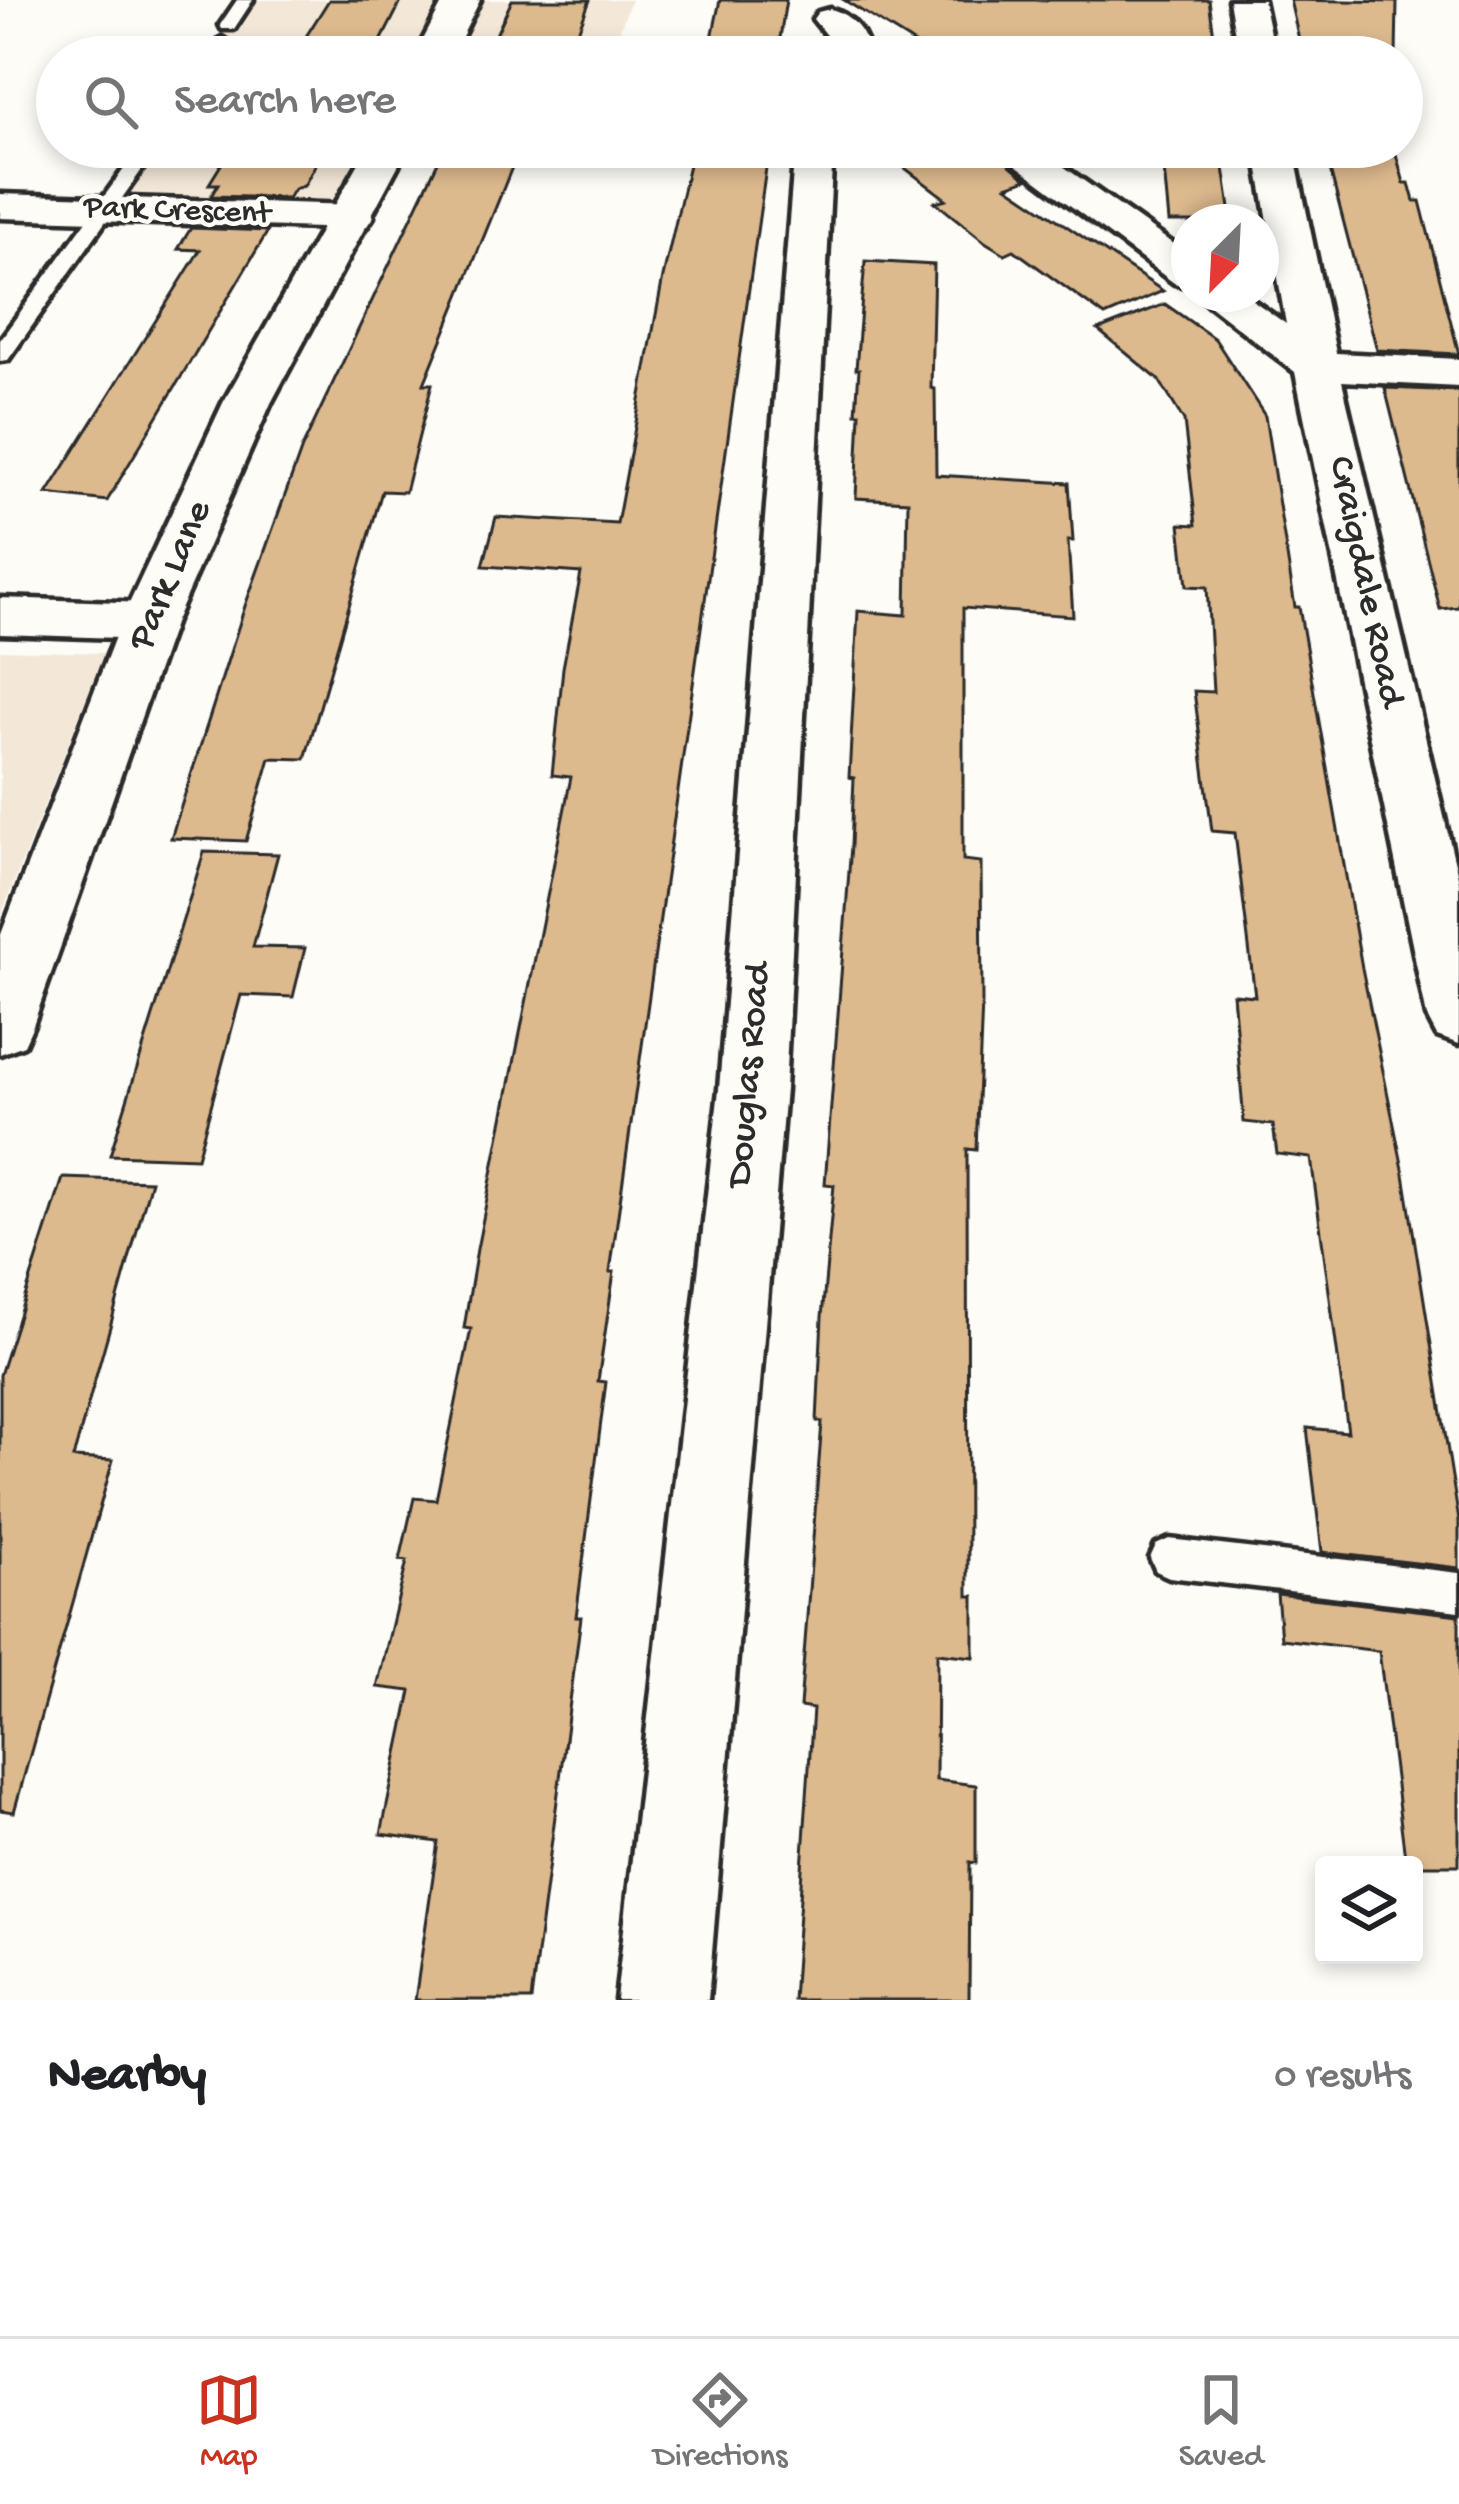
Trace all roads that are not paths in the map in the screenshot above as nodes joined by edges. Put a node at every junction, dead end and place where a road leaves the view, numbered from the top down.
1 (245, 0) edge
2 (462, 0) edge
3 (1246, 0) edge
4 (830, 19) dead end
5 (224, 36) edge
6 (444, 36) edge
7 (846, 36) edge
8 (1253, 36) edge
9 (134, 168) edge
10 (378, 168) edge
11 (812, 168) edge
12 (1040, 168) edge
13 (1278, 168) edge
14 (0, 206) edge
15 (104, 210) junction
16 (353, 217) junction
17 (1171, 261) edge
18 (1241, 312) edge
19 (0, 355) edge
20 (1316, 366) junction
21 (1459, 373) edge
22 (0, 616) edge
23 (148, 621) junction
24 (1459, 1016) edge
25 (2, 1017) edge
26 (1169, 1558) dead end
27 (1459, 1592) edge
28 (662, 2000) edge

1 - 5 lane
2 - 6 street
3 - 8 street
4 - 7 street
9 - 15 lane
10 - 16 street, Park Lane
11 - 28 street, Douglas Road
12 - 17 street
13 - 20 street, Craigdale Road
14 - 15 street, Park Crescent
15 - 16 street, Park Crescent
15 - 19 lane
16 - 23 street, Park Lane
18 - 20 street
20 - 21 street
20 - 24 street, Craigdale Road
22 - 23 street
23 - 25 street, Park Lane
26 - 27 lane

